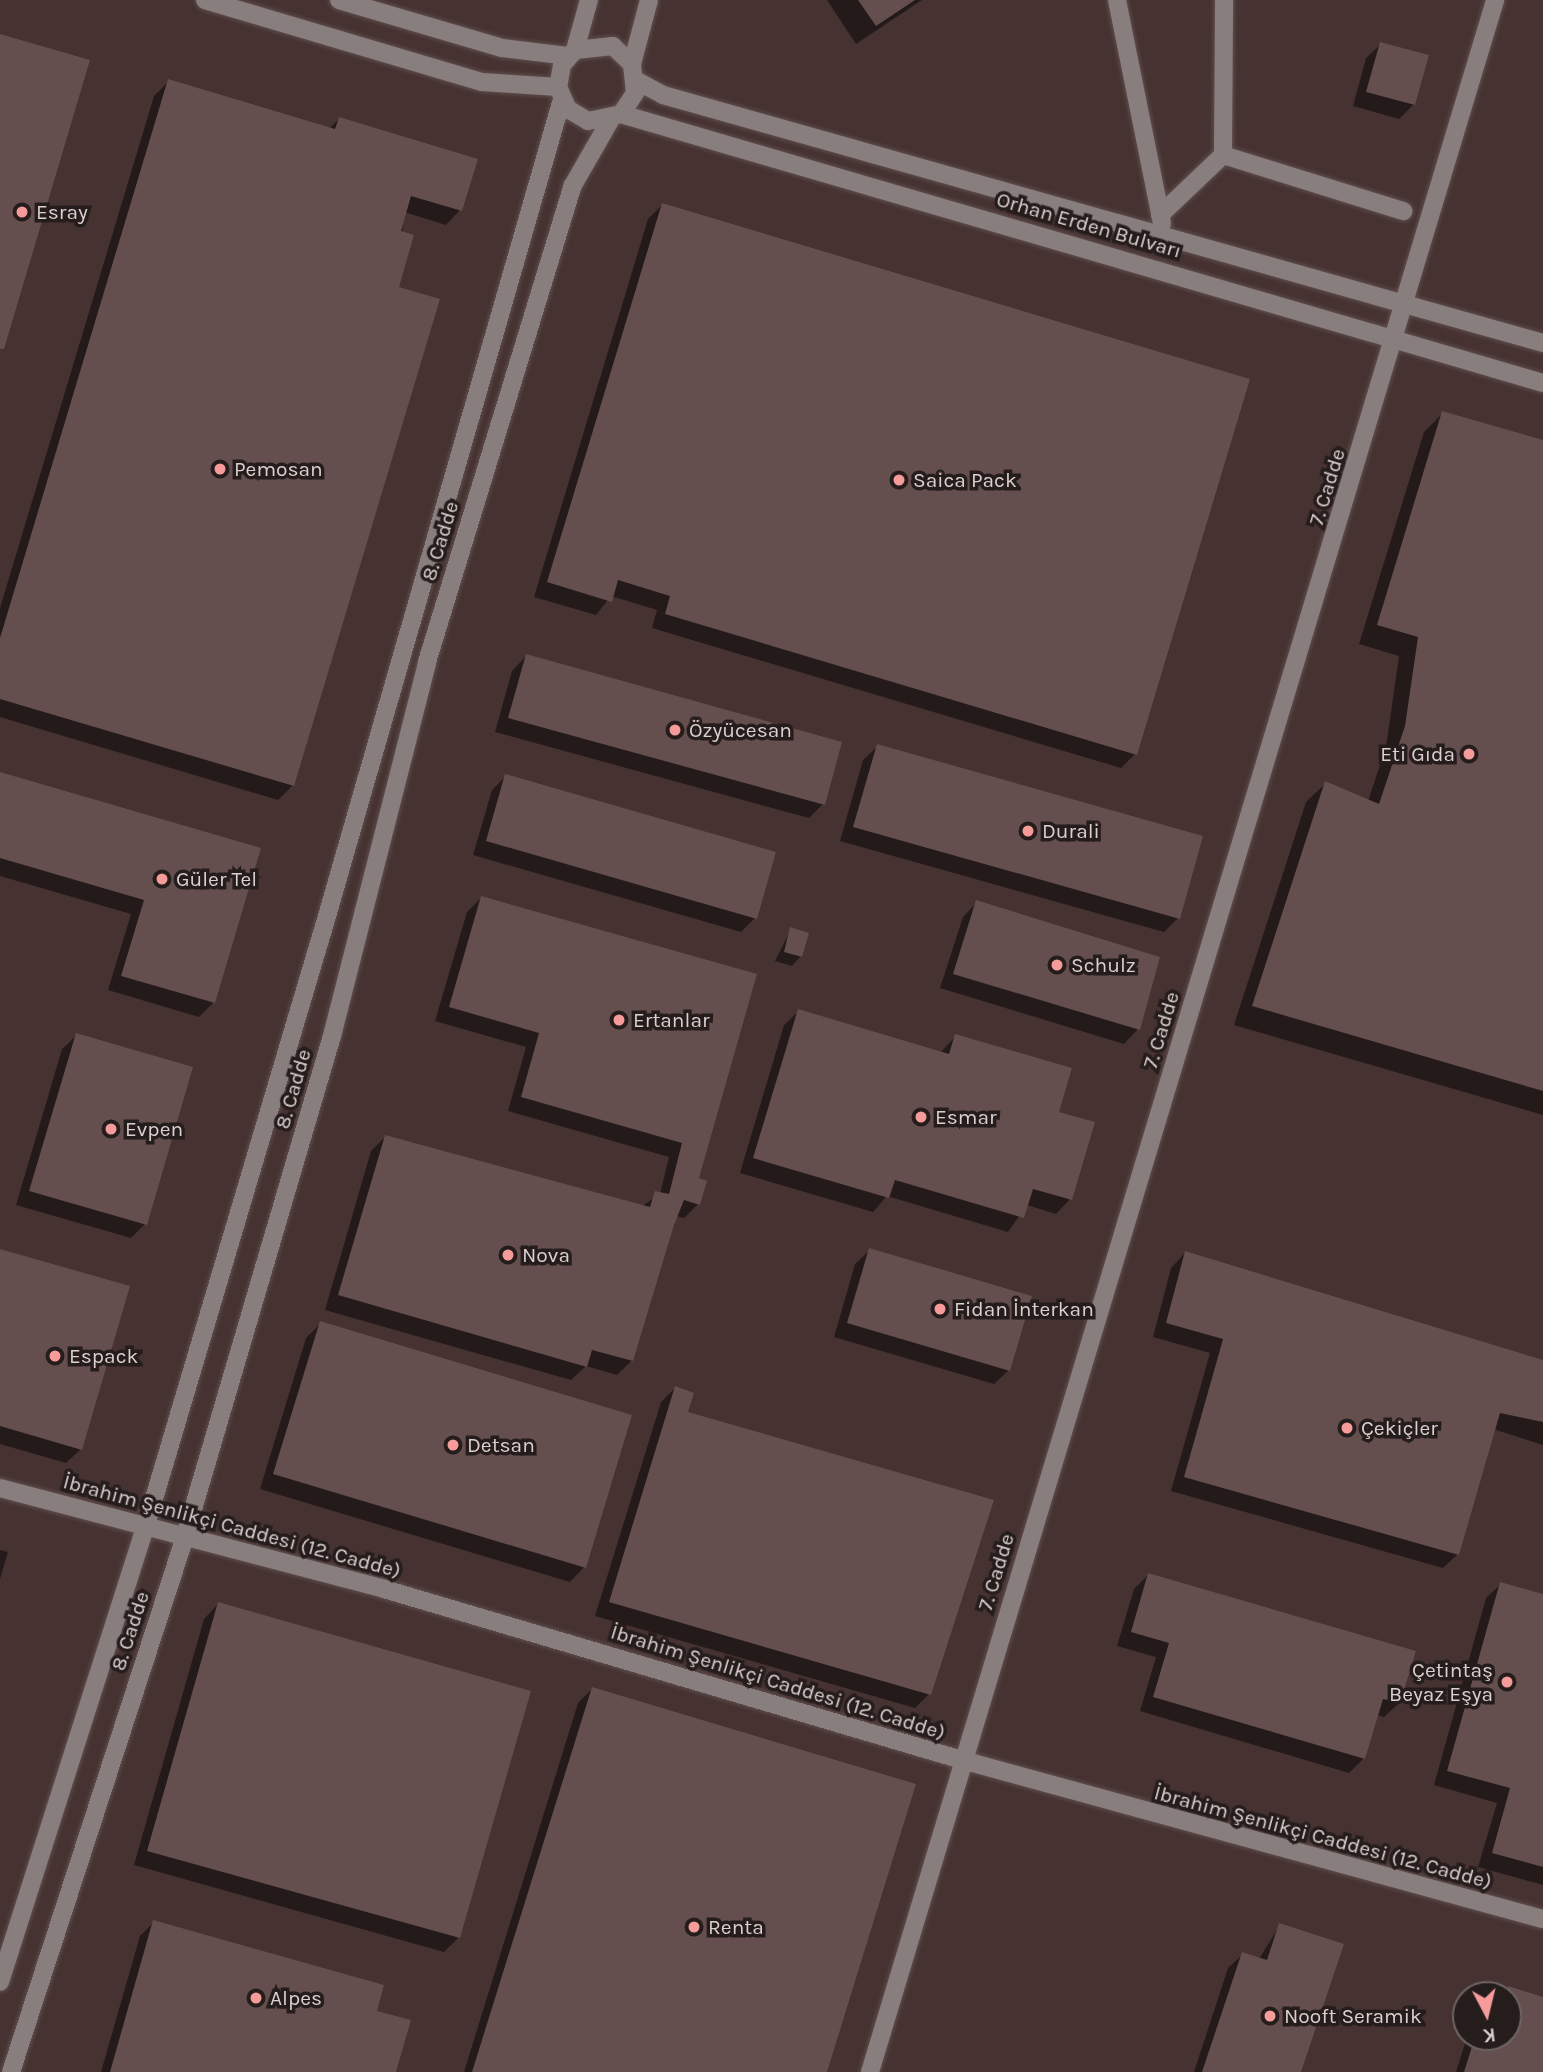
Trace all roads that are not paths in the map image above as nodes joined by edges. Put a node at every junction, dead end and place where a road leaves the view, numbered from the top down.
1 (205, 0) edge
2 (339, 0) edge
3 (589, 0) edge
4 (649, 0) edge
5 (1116, 0) edge
6 (1224, 0) edge
7 (1495, 0) edge
8 (572, 53) junction
9 (634, 72) junction
10 (560, 93) junction
11 (616, 116) junction
12 (1223, 155) junction
13 (1403, 211) dead end
14 (1160, 215) junction
15 (1164, 234) junction
16 (1406, 304) junction
17 (1396, 341) junction
18 (1543, 343) edge
19 (1543, 383) edge
20 (0, 1488) edge
21 (145, 1529) junction
22 (184, 1540) junction
23 (962, 1760) junction
24 (1543, 1919) edge
25 (0, 1982) edge
26 (11, 2072) edge
27 (870, 2072) edge

1 - 10 street
2 - 8 street, Orhan Erden Bulvarı
3 - 8 street
4 - 9 street
5 - 14 street
6 - 12 street
7 - 16 street, 7. Cadde
8 - 9 street, Orhan Erden Bulvarı
8 - 10 street
9 - 11 street
9 - 15 street, Orhan Erden Bulvarı
10 - 11 street, Orhan Erden Bulvarı
10 - 21 street, 8. Cadde
11 - 17 street, Orhan Erden Bulvarı
11 - 22 street, 8. Cadde
12 - 13 street
12 - 14 street
14 - 15 street
15 - 16 street, Orhan Erden Bulvarı
16 - 17 street, 7. Cadde
16 - 18 street, Orhan Erden Bulvarı
17 - 19 street, Orhan Erden Bulvarı
17 - 23 street, 7. Cadde
20 - 21 street, İbrahim Şenlikçi Caddesi (12. Cadde)
21 - 22 street, İbrahim Şenlikçi Caddesi (12. Cadde)
21 - 25 street, 8. Cadde
22 - 23 street, İbrahim Şenlikçi Caddesi (12. Cadde)
22 - 26 street, 8. Cadde
23 - 24 street, İbrahim Şenlikçi Caddesi (12. Cadde)
23 - 27 street, 7. Cadde

